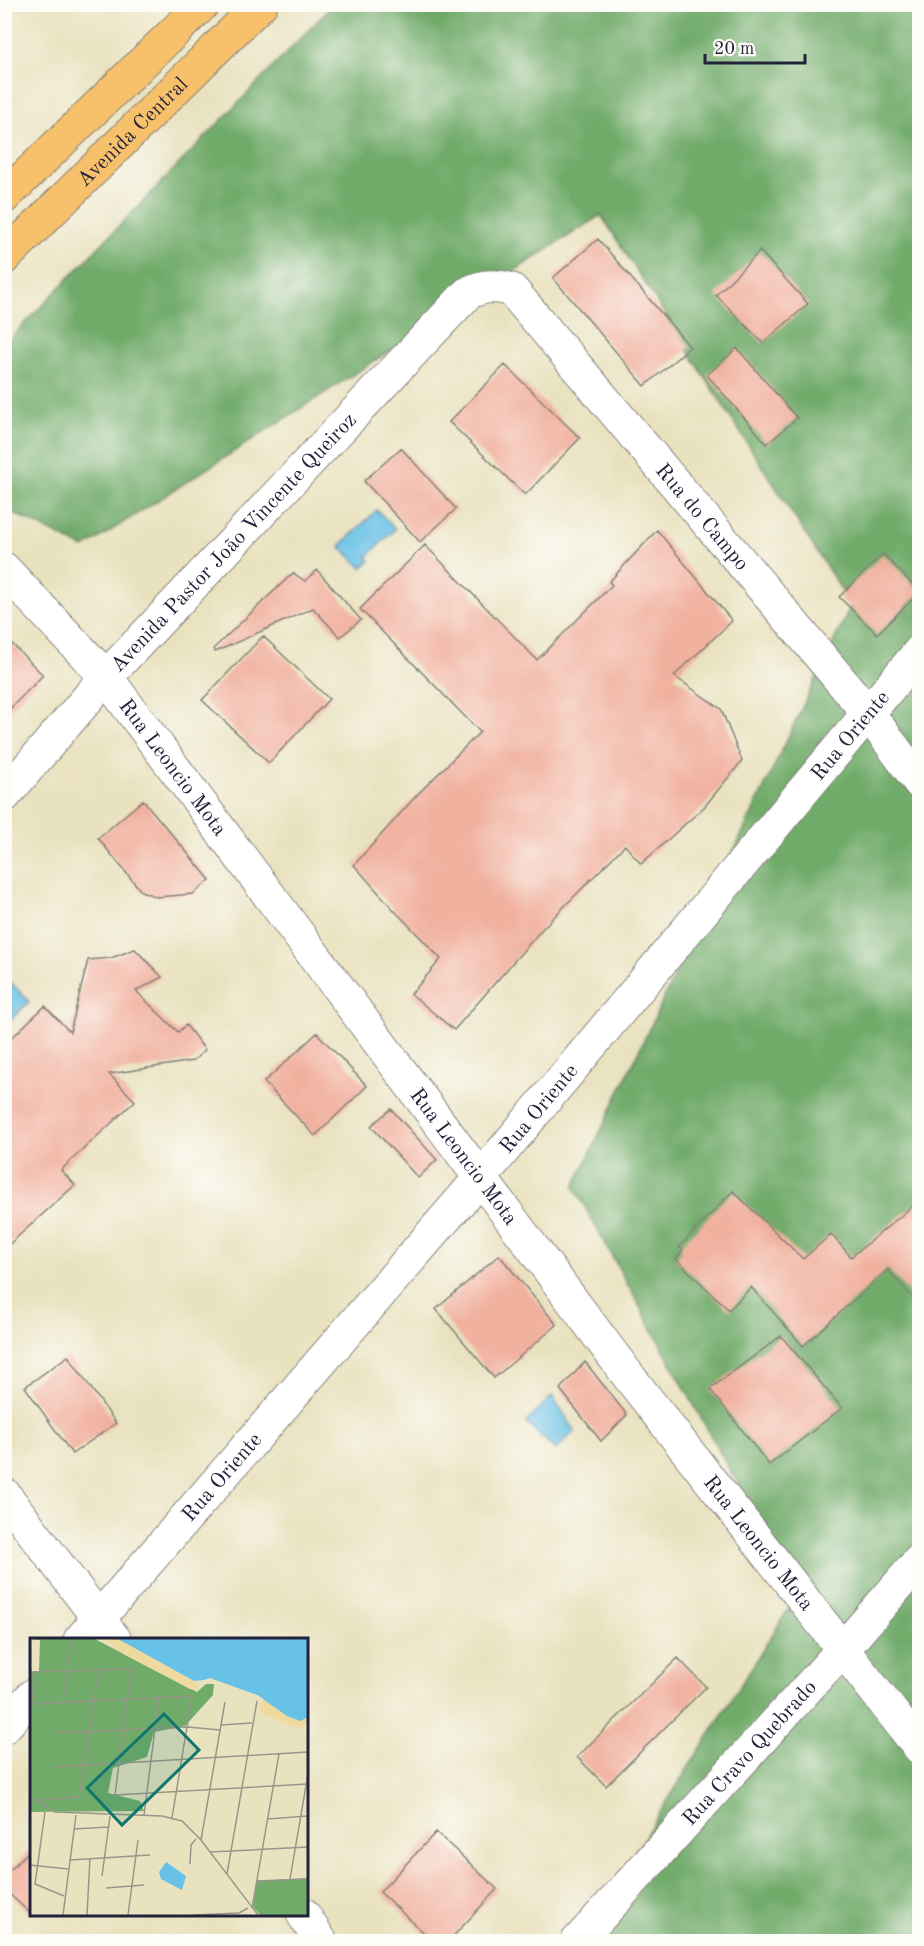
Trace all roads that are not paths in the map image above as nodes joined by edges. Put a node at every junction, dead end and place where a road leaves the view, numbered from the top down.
1 (203, 4) edge
2 (261, 4) edge
3 (4, 197) edge
4 (4, 258) edge
5 (467, 294) joint
6 (4, 569) edge
7 (920, 651) edge
8 (106, 676) junction
9 (868, 713) junction
10 (920, 783) edge
11 (4, 796) edge
12 (481, 1177) junction
13 (4, 1494) edge
14 (920, 1560) edge
15 (98, 1633) edge
16 (842, 1650) junction
17 (30, 1697) edge
18 (4, 1726) edge
19 (920, 1748) edge
20 (304, 1916) edge
21 (321, 1941) edge
22 (577, 1941) edge

1 - 3 main road, Avenida Central
2 - 4 main road, Avenida Central
5 - 8 street, Avenida Pastor João Vincente Queiroz
5 - 9 street, Rua do Campo
6 - 8 street, Rua Leoncio Mota
7 - 9 street, Rua Oriente
8 - 11 street, Avenida Pastor João Vincente Queiroz
8 - 12 street, Rua Leoncio Mota
9 - 10 street, Rua do Campo
9 - 12 street, Rua Oriente
12 - 15 street, Rua Oriente
12 - 16 street, Rua Leoncio Mota
13 - 15 street
14 - 16 street, Rua Cravo Quebrado
16 - 19 street, Rua Leoncio Mota
16 - 22 street, Rua Cravo Quebrado
17 - 18 street
20 - 21 street

